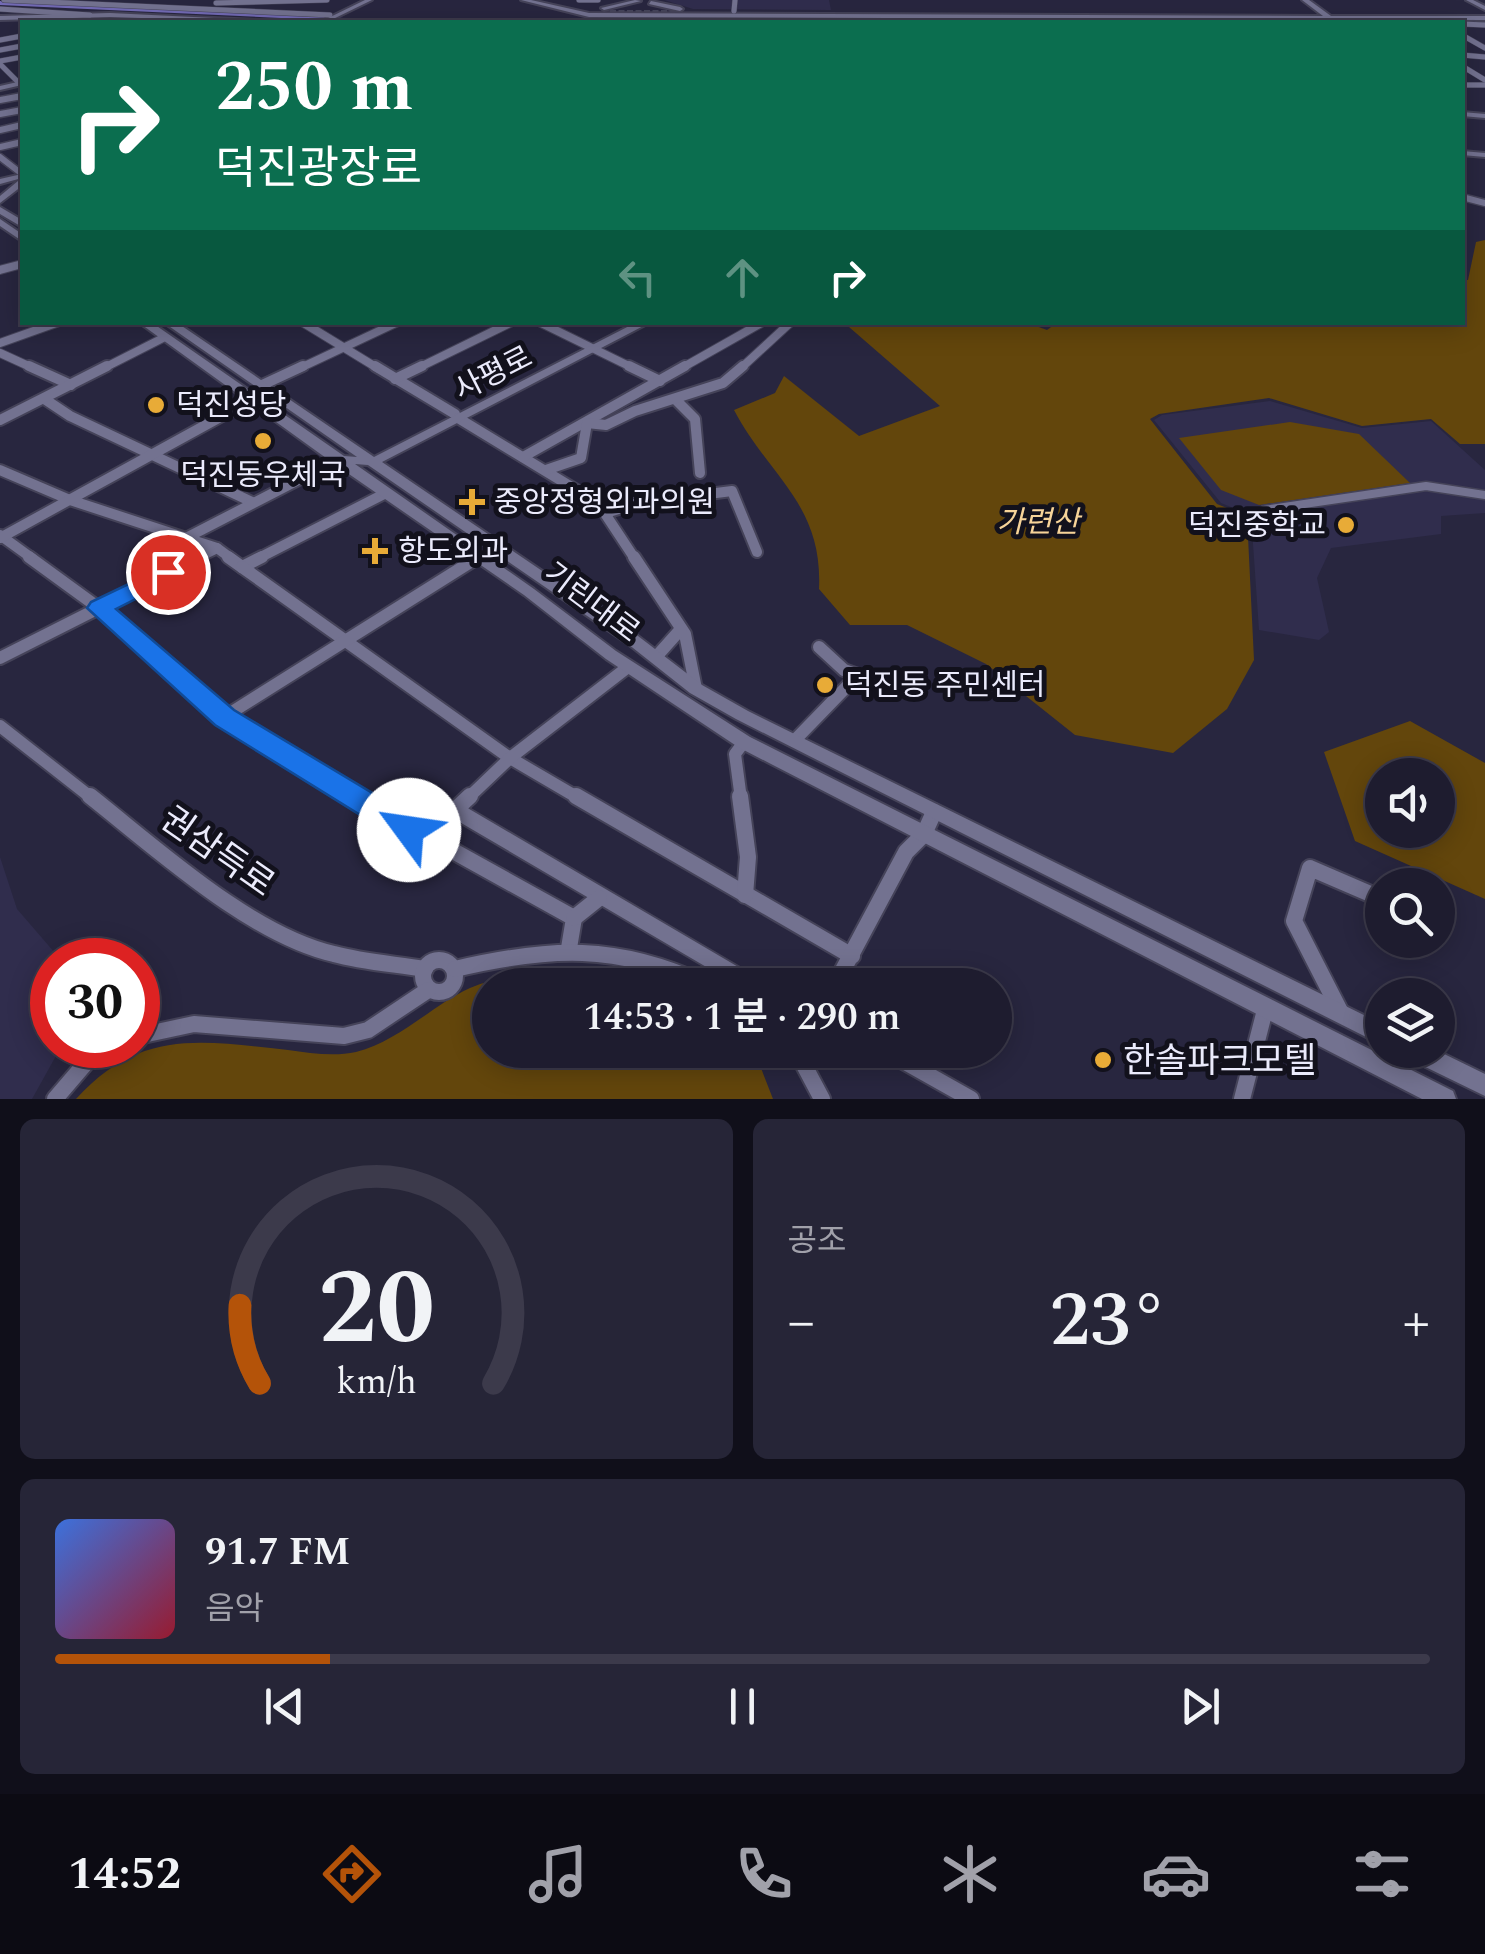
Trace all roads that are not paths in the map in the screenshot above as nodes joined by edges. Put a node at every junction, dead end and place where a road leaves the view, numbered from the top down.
1 (4, 0) edge
2 (120, 0) edge
3 (327, 0) edge
4 (362, 0) edge
5 (370, 0) edge
6 (524, 0) edge
7 (579, 0) edge
8 (735, 0) edge
9 (1306, 0) edge
10 (1469, 0) edge
11 (30, 1) edge
12 (258, 1) edge
13 (594, 1) edge
14 (644, 1) edge
15 (112, 5) junction
16 (183, 5) edge
17 (1080, 5) dead end
18 (0, 9) edge
19 (249, 11) junction
20 (690, 12) junction
21 (676, 13) dead end
22 (821, 13) junction
23 (850, 13) edge
24 (872, 14) junction
25 (1088, 14) junction
26 (1325, 14) junction
27 (90, 15) junction
28 (668, 15) junction
29 (717, 15) junction
30 (581, 16) edge
31 (657, 16) junction
32 (1485, 16) edge
33 (637, 17) edge
34 (733, 17) edge
35 (161, 18) junction
36 (327, 18) edge
37 (609, 18) edge
38 (0, 19) edge
39 (72, 19) edge
40 (172, 20) edge
41 (1093, 20) edge
42 (1335, 20) edge
43 (1466, 24) edge
44 (1485, 33) edge
45 (0, 63) edge
46 (1465, 63) edge
47 (4, 72) edge
48 (1471, 72) joint
49 (1485, 83) edge
50 (1467, 114) edge
51 (1485, 116) edge
52 (3, 159) edge
53 (20, 179) edge
54 (0, 183) edge
55 (0, 204) edge
56 (20, 222) edge
57 (51, 325) edge
58 (307, 325) edge
59 (391, 325) edge
60 (506, 325) edge
61 (545, 325) edge
62 (631, 325) edge
63 (640, 325) edge
64 (758, 325) edge
65 (783, 325) edge
66 (166, 330) edge
67 (0, 343) edge
68 (341, 346) junction
69 (593, 348) junction
70 (0, 352) edge
71 (395, 379) junction
72 (660, 381) junction
73 (71, 385) junction
74 (257, 392) junction
75 (675, 399) junction
76 (46, 400) junction
77 (456, 416) junction
78 (0, 420) edge
79 (588, 423) junction
80 (152, 454) junction
81 (523, 457) junction
82 (357, 461) junction
83 (0, 470) edge
84 (546, 470) junction
85 (700, 473) dead end
86 (384, 494) junction
87 (1485, 496) edge
88 (70, 500) junction
89 (252, 502) junction
90 (1264, 510) dead end
91 (606, 514) junction
92 (1, 536) edge
93 (186, 538) junction
94 (217, 548) junction
95 (757, 552) dead end
96 (477, 558) junction
97 (242, 567) junction
98 (99, 608) junction
99 (682, 629) junction
100 (343, 639) junction
101 (819, 647) dead end
102 (0, 658) edge
103 (656, 658) junction
104 (628, 667) junction
105 (696, 689) junction
106 (224, 718) junction
107 (0, 726) edge
108 (744, 742) junction
109 (794, 742) junction
110 (510, 758) junction
111 (934, 812) junction
112 (924, 834) junction
113 (1365, 892) edge
114 (744, 895) junction
115 (599, 898) junction
116 (574, 918) junction
117 (568, 948) junction
118 (852, 956) junction
119 (666, 968) edge
120 (723, 968) edge
121 (845, 968) edge
122 (426, 969) junction
123 (455, 969) junction
124 (428, 990) junction
125 (1265, 1010) junction
126 (1342, 1015) junction
127 (1365, 1026) edge
128 (160, 1031) edge
129 (81, 1068) edge
130 (806, 1068) edge
131 (916, 1068) edge
132 (1449, 1068) edge
133 (1485, 1086) edge
134 (54, 1099) edge
135 (822, 1099) edge
136 (971, 1099) edge
137 (1242, 1099) edge
138 (1445, 1099) edge

1 - 11 street
2 - 15 street
3 - 12 street
4 - 36 street
5 - 36 street
6 - 30 street
6 - 30 street
6 - 37 street
7 - 13 street
8 - 34 street
9 - 26 street
10 - 32 street
11 - 15 street
12 - 16 street
12 - 19 street
14 - 20 street
14 - 30 street
14 - 33 street
14 - 33 street
15 - 16 street
16 - 19 street
16 - 35 street
17 - 25 street
18 - 27 street
19 - 36 street
20 - 33 street
20 - 34 street
21 - 22 street
22 - 23 street
22 - 24 street
23 - 24 street
23 - 25 street
23 - 29 street
23 - 34 street
24 - 25 street
25 - 26 street
25 - 41 street
26 - 32 street
26 - 42 street
27 - 35 street
27 - 39 street
28 - 29 street
28 - 31 street
28 - 33 street
29 - 34 street
30 - 37 street
31 - 33 street
31 - 33 street
32 - 43 street
33 - 37 street
35 - 39 street
35 - 40 street
38 - 39 street
43 - 44 street
45 - 47 street
46 - 48 street
48 - 49 street
50 - 51 street
52 - 53 street
53 - 54 street
53 - 55 street
55 - 56 street
57 - 67 street
58 - 68 street
59 - 68 street
60 - 71 street
61 - 69 street
62 - 69 street, 사평로
63 - 69 street, 사평로
64 - 72 street
65 - 75 street
66 - 73 street
66 - 74 street, 기린대로
68 - 71 street
68 - 74 street
69 - 72 street
69 - 77 street, 사평로
70 - 73 street
71 - 77 street
72 - 79 street
73 - 76 street
74 - 80 street
74 - 82 street, 기린대로
74 - 82 street, 기린대로
75 - 79 street
75 - 85 street
76 - 78 street
76 - 80 street
77 - 81 street
77 - 82 street, 사평로
79 - 81 street
79 - 84 street
80 - 88 street
80 - 89 street
81 - 84 street
82 - 86 street, 기린대로
82 - 89 street
82 - 103 street, 기린대로
83 - 88 street
84 - 91 street
86 - 96 street, 기린대로
86 - 97 street
87 - 90 street
88 - 92 street
88 - 93 street
89 - 93 street
91 - 95 street
91 - 99 street
92 - 98 street
93 - 94 street
94 - 97 street
94 - 98 street
96 - 100 street
96 - 104 street, 기린대로
97 - 100 street
98 - 102 street
98 - 106 street
99 - 103 street
99 - 105 street
100 - 106 street
100 - 110 street
101 - 109 street
103 - 105 street, 기린대로
104 - 108 street, 기린대로
104 - 110 street
105 - 109 street, 기린대로
106 - 116 street
107 - 122 street, 권삼득로
108 - 112 street, 기린대로
108 - 114 street
109 - 111 street, 기린대로
110 - 114 street
110 - 115 street
111 - 112 street
111 - 126 street, 기린대로
112 - 118 street
112 - 125 street, 기린대로
113 - 126 street
114 - 118 street
115 - 116 street
115 - 120 street
116 - 117 street
117 - 119 street, 권삼득로
117 - 123 street, 권삼득로
118 - 121 street
122 - 123 street, 권삼득로
122 - 124 street
123 - 124 street, 권삼득로
124 - 128 street
125 - 137 street
125 - 138 street, 기린대로
126 - 127 street, 기린대로
129 - 134 street
130 - 135 street
131 - 136 street
132 - 133 street

